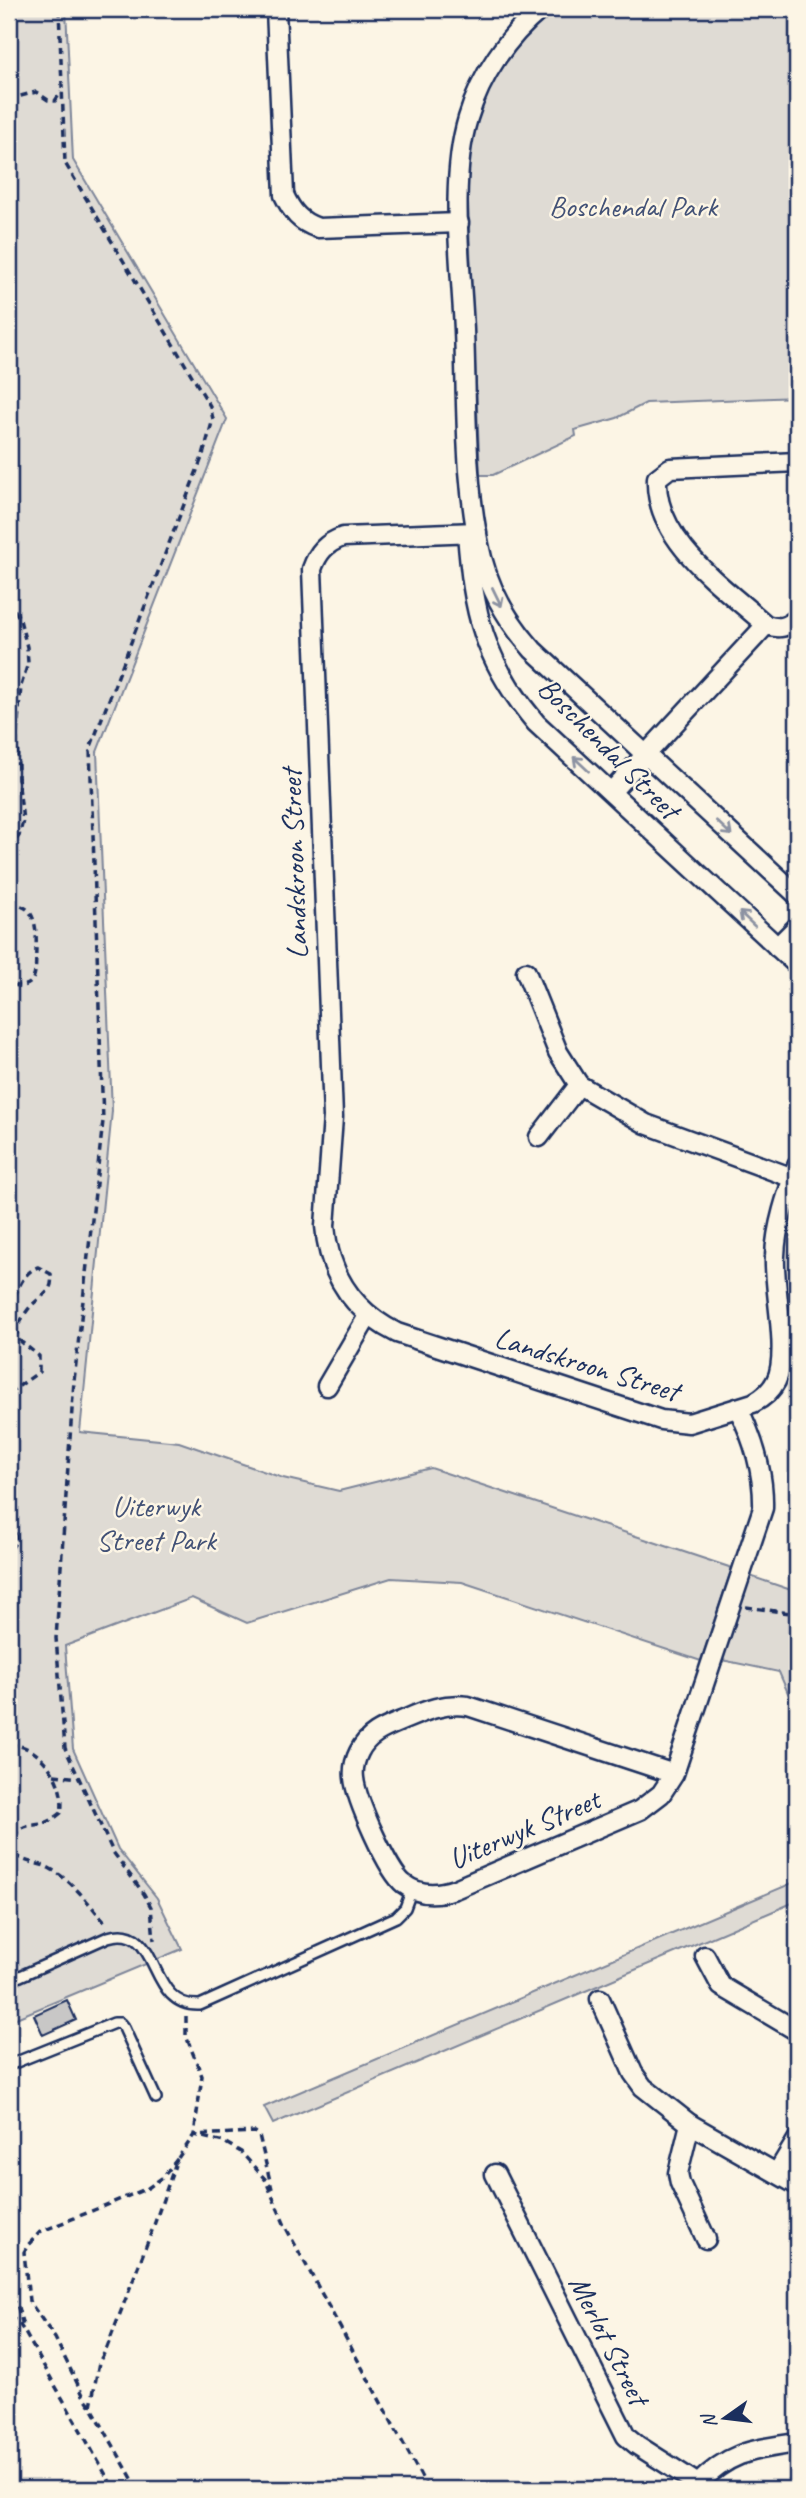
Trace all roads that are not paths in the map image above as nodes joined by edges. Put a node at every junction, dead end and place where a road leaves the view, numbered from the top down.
1 (276, 9) edge
2 (541, 9) edge
3 (460, 223) junction
4 (797, 462) edge
5 (472, 532) junction
6 (797, 618) edge
7 (766, 625) junction
8 (645, 754) junction
9 (611, 792) junction
10 (797, 895) edge
11 (797, 927) edge
12 (777, 947) junction
13 (797, 965) edge
14 (526, 972) dead end
15 (579, 1086) junction
16 (539, 1137) dead end
17 (795, 1172) edge
18 (368, 1316) junction
19 (327, 1386) dead end
20 (738, 1408) junction
21 (674, 1774) junction
22 (412, 1889) junction
23 (705, 1956) dead end
24 (12, 1977) edge
25 (600, 1999) dead end
26 (797, 2031) edge
27 (9, 2064) edge
28 (156, 2098) dead end
29 (690, 2124) junction
30 (797, 2140) edge
31 (776, 2173) junction
32 (495, 2175) dead end
33 (797, 2185) edge
34 (706, 2239) dead end
35 (797, 2443) edge
36 (697, 2487) edge

1 - 3 street
2 - 3 street, Boschendal Street
3 - 5 street, Boschendal Street
4 - 7 street
5 -> 8 street, Boschendal Street
9 -> 5 street, Boschendal Street
5 - 18 street, Landskroon Street
6 - 7 street
7 - 8 street
8 - 9 street
8 -> 10 street, Boschendal Street
12 -> 9 street, Boschendal Street
11 - 12 street
12 - 13 street, Boschendal Street
14 - 15 street
15 - 16 street
15 - 17 street
17 - 20 street, Landskroon Street
18 - 19 street
18 - 20 street, Landskroon Street
20 - 21 street, Uiterwyk Street
21 - 22 street, Uiterwyk Street
21 - 22 street, Uiterwyk Street
22 - 24 lane
23 - 26 street
25 - 29 street
27 - 28 lane
29 - 31 street
29 - 34 street
30 - 31 street
31 - 33 street
32 - 36 street, Merlot Street
35 - 36 street, Merlot Street

